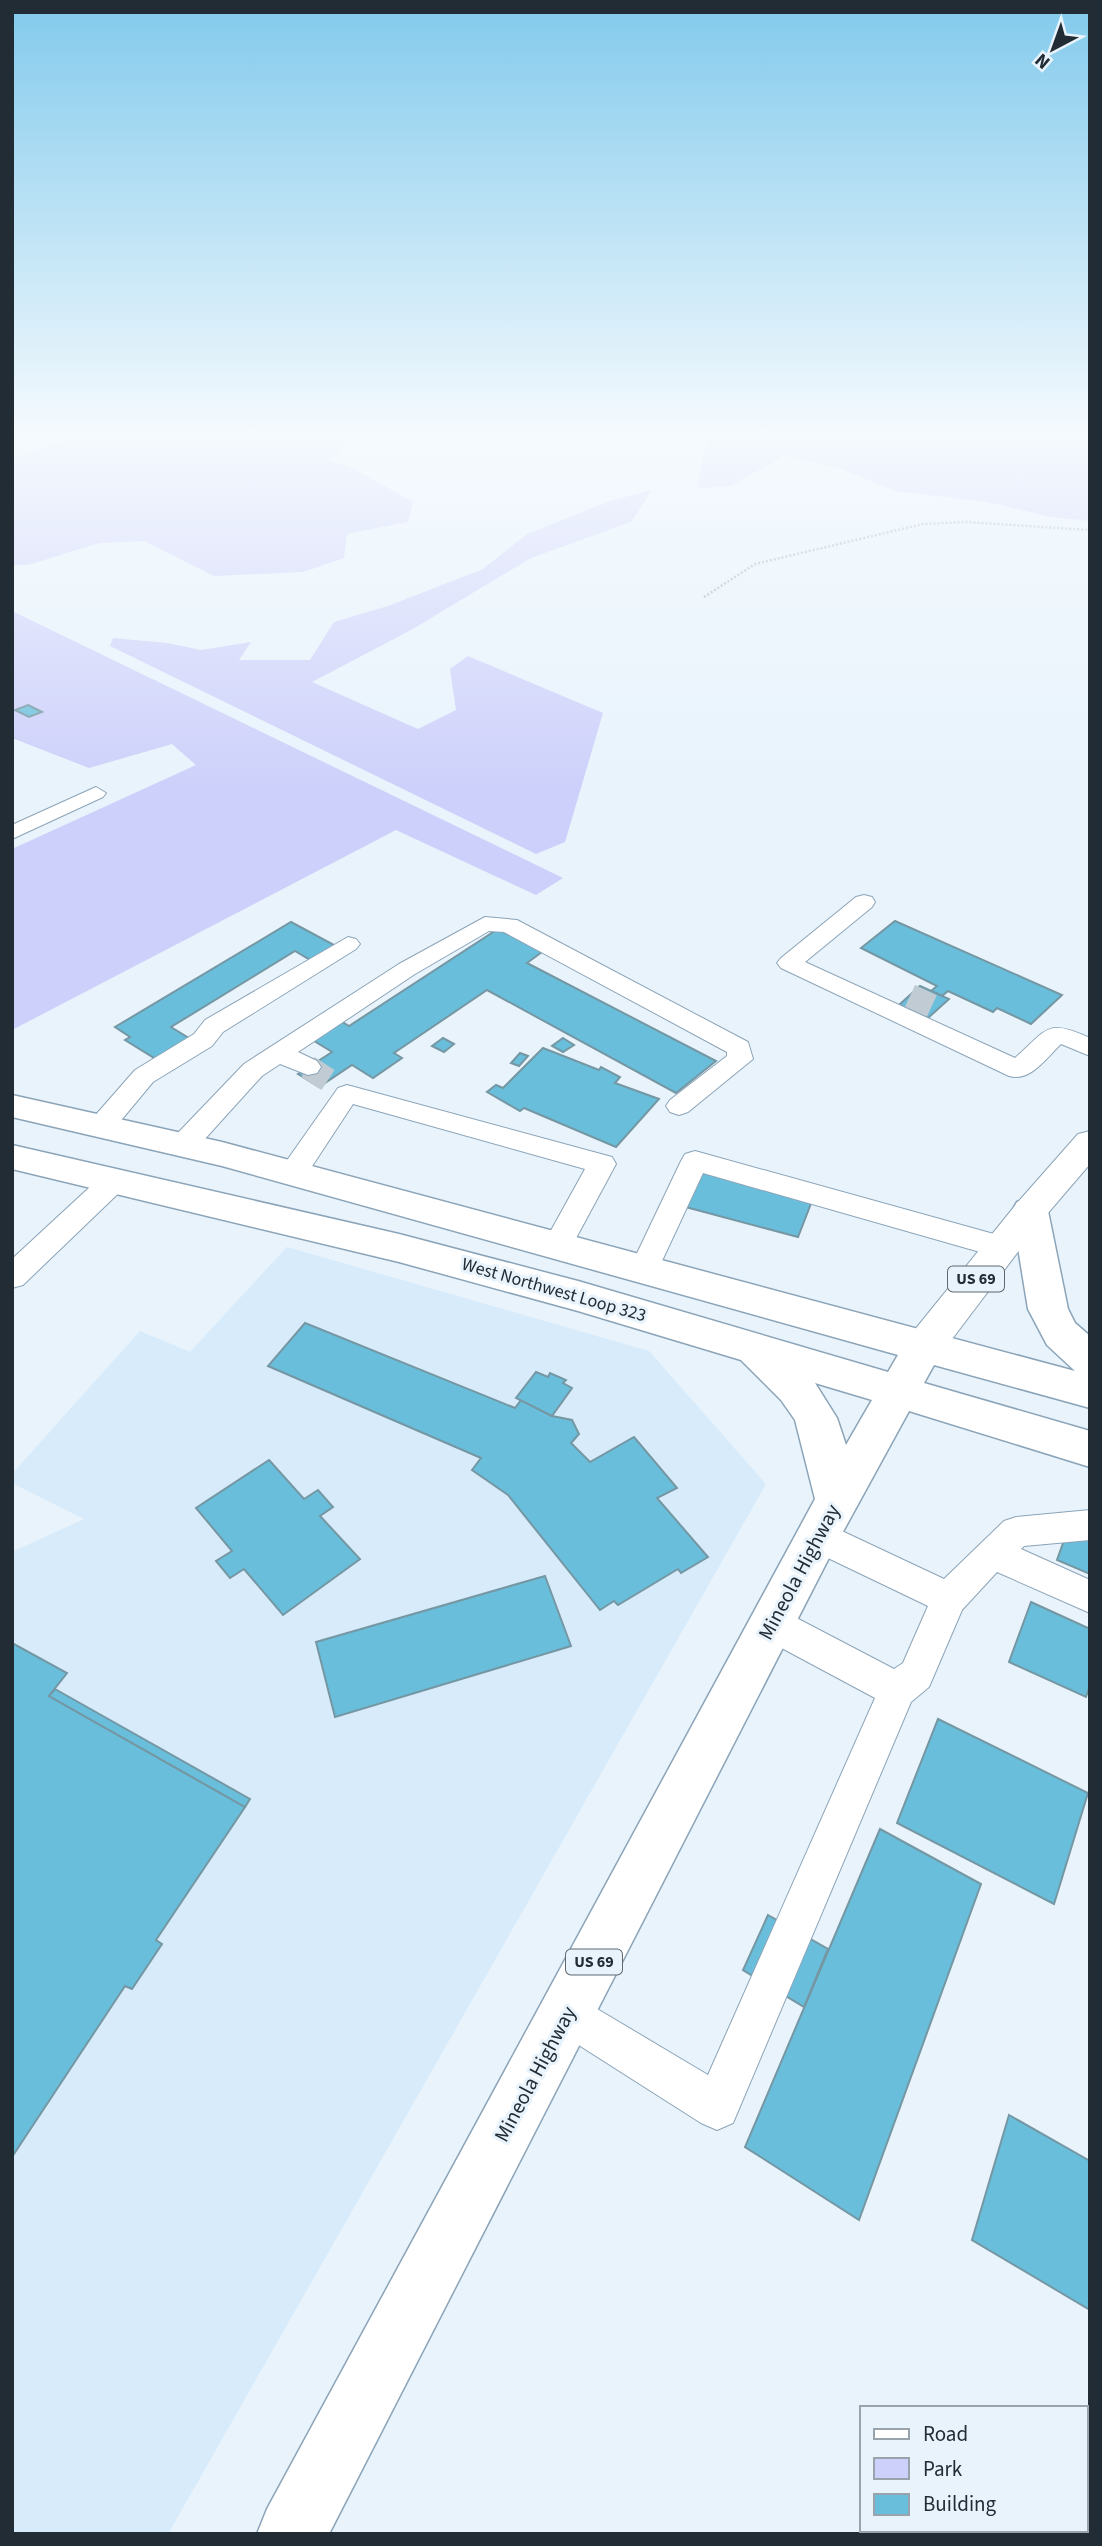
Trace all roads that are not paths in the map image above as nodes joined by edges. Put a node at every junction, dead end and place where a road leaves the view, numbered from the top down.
1 (96, 793) dead end
2 (12, 833) edge
3 (864, 902) dead end
4 (348, 944) dead end
5 (854, 994) junction
6 (910, 996) tunnel mouth
7 (938, 1009) tunnel mouth
8 (955, 1041) junction
9 (1090, 1048) edge
10 (278, 1053) junction
11 (328, 1081) junction
12 (12, 1105) edge
13 (679, 1106) dead end
14 (103, 1124) junction
15 (1090, 1142) edge
16 (184, 1144) junction
17 (12, 1157) edge
18 (293, 1173) junction
19 (115, 1180) junction
20 (1030, 1211) junction
21 (558, 1245) junction
22 (1001, 1247) junction
23 (645, 1268) junction
24 (12, 1277) edge
25 (745, 1345) junction
26 (1090, 1361) edge
27 (910, 1370) junction
28 (1090, 1392) edge
29 (1090, 1450) edge
30 (827, 1519) junction
31 (1090, 1525) edge
32 (992, 1553) junction
33 (1090, 1597) edge
34 (949, 1600) junction
35 (772, 1624) junction
36 (897, 1690) junction
37 (567, 2013) junction
38 (292, 2534) edge

1 - 2 street
3 - 5 street
4 - 14 street
5 - 6 street
5 - 8 street
7 - 8 street
8 - 9 street
10 - 11 street
10 - 13 street
10 - 16 street
11 - 18 street
11 - 21 street
12 - 14 highway, West Northwest Loop 323
14 - 16 highway, West Northwest Loop 323
15 - 20 main road, US 69
16 - 18 highway, West Northwest Loop 323
17 - 19 highway, West Northwest Loop 323
18 - 21 highway, West Northwest Loop 323
19 - 24 street
19 - 25 highway, West Northwest Loop 323
20 - 22 main road, US 69
20 - 26 highway
21 - 23 highway, West Northwest Loop 323
22 - 23 street
22 - 27 main road, US 69
23 - 27 highway, West Northwest Loop 323
25 - 27 highway, West Northwest Loop 323
25 - 30 highway
27 - 28 highway, West Northwest Loop 323
27 - 29 highway, West Northwest Loop 323
27 - 30 highway, Mineola Highway / US 69
30 - 34 street
30 - 35 highway, Mineola Highway / US 69
31 - 32 street
32 - 33 street
32 - 34 street
34 - 36 street
35 - 36 street
35 - 37 highway, Mineola Highway / US 69
36 - 37 street
37 - 38 highway, Mineola Highway / US 69

